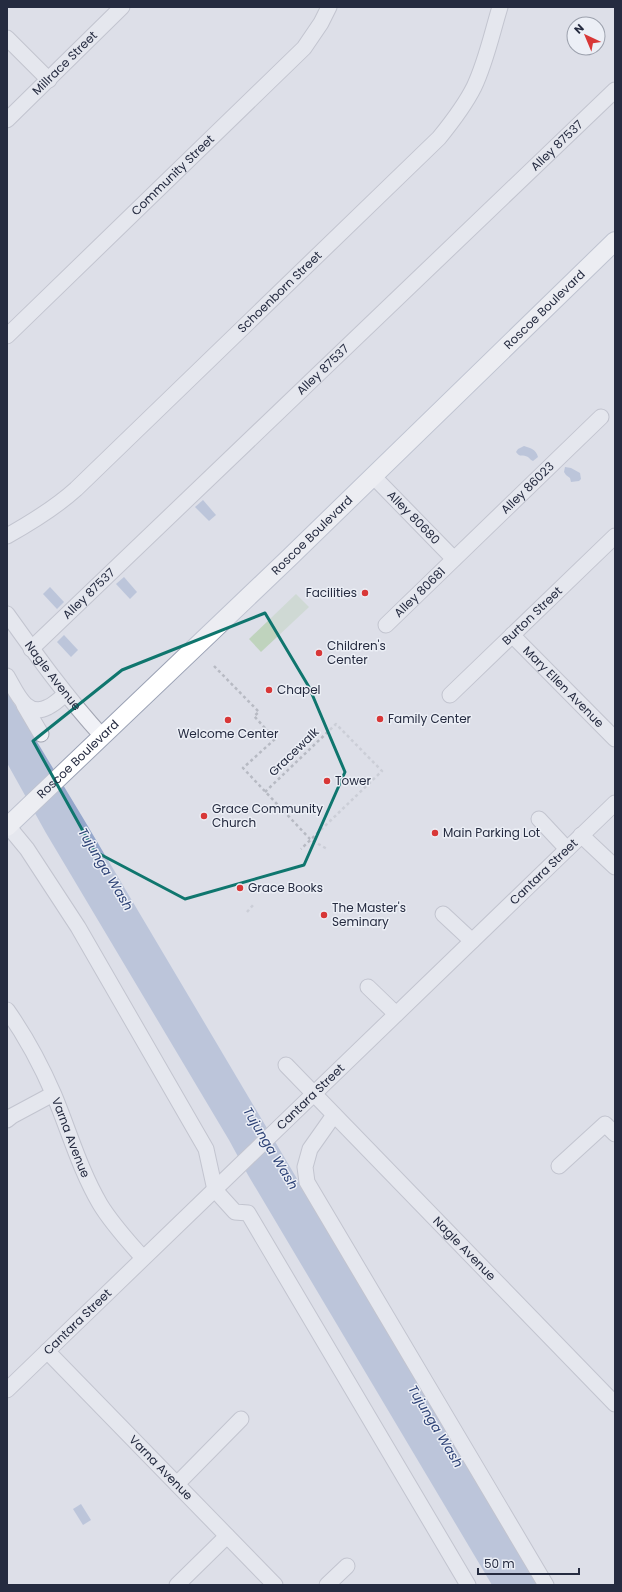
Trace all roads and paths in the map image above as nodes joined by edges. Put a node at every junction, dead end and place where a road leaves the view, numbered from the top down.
1 (122, 7) edge
2 (329, 7) edge
3 (500, 7) edge
4 (7, 38) edge
5 (49, 80) junction
6 (615, 90) edge
7 (7, 120) edge
8 (615, 241) edge
9 (7, 336) edge
10 (601, 418) dead end
11 (373, 476) junction
12 (7, 536) edge
13 (615, 536) edge
14 (454, 559) junction
15 (7, 614) edge
16 (386, 625) dead end
17 (512, 635) junction
18 (31, 649) junction
19 (214, 666) dead end
20 (7, 676) edge
21 (66, 694) junction
22 (450, 695) dead end
23 (24, 705) junction
24 (41, 734) dead end
25 (102, 736) junction
26 (615, 739) edge
27 (265, 792) junction
28 (615, 803) edge
29 (539, 819) dead end
30 (10, 824) edge
31 (581, 835) junction
32 (310, 839) junction
33 (301, 848) dead end
34 (327, 849) dead end
35 (567, 849) junction
36 (615, 867) edge
37 (254, 904) dead end
38 (247, 912) dead end
39 (443, 914) dead end
40 (472, 941) junction
41 (368, 987) dead end
42 (7, 1010) edge
43 (396, 1014) junction
44 (286, 1065) dead end
45 (53, 1094) junction
46 (314, 1094) junction
47 (334, 1115) junction
48 (7, 1120) edge
49 (615, 1134) edge
50 (559, 1166) dead end
51 (215, 1190) junction
52 (143, 1258) junction
53 (47, 1351) junction
54 (7, 1390) edge
55 (614, 1402) edge
56 (241, 1419) dead end
57 (177, 1484) junction
58 (227, 1536) junction
59 (347, 1566) dead end
60 (178, 1585) edge
61 (275, 1585) edge
62 (327, 1585) edge
63 (468, 1585) edge
64 (546, 1585) edge

1 - 5 street, Millrace Street
2 - 9 street, Community Street
3 - 12 street, Schoenborn Street
4 - 5 street
5 - 7 street, Millrace Street
6 - 18 street, Alley 87537
8 - 11 main road, Roscoe Boulevard
10 - 14 street, Alley 86023
11 - 14 street, Alley 80680
11 - 25 main road, Roscoe Boulevard
13 - 17 street, Burton Street
14 - 16 street, Alley 80681
15 - 18 street, Nagle Avenue
17 - 22 street, Burton Street
17 - 26 street, Mary Ellen Avenue
18 - 21 street, Nagle Avenue
19 - 27 path
20 - 23 street
21 - 23 street
21 - 25 street, Nagle Avenue
23 - 24 street
25 - 30 main road, Roscoe Boulevard
27 - 32 path
27 - 32 path, Gracewalk
28 - 31 street, Cantara Street
29 - 35 street
30 - 51 street
31 - 35 street, Cantara Street
31 - 36 street
32 - 33 path
32 - 34 path
35 - 40 street, Cantara Street
37 - 38 path
39 - 40 street
40 - 43 street, Cantara Street
41 - 43 street
42 - 45 street, Varna Avenue
43 - 46 street, Cantara Street
44 - 46 street, Nagle Avenue
45 - 48 street
45 - 52 street, Varna Avenue
46 - 47 street, Nagle Avenue
46 - 51 street, Cantara Street
47 - 55 street, Nagle Avenue
47 - 64 street
49 - 50 street
51 - 52 street, Cantara Street
51 - 63 street
52 - 53 street, Cantara Street
53 - 54 street, Cantara Street
53 - 57 street, Varna Avenue
56 - 57 street
57 - 58 street, Varna Avenue
58 - 60 street
58 - 61 street, Varna Avenue
59 - 62 street

